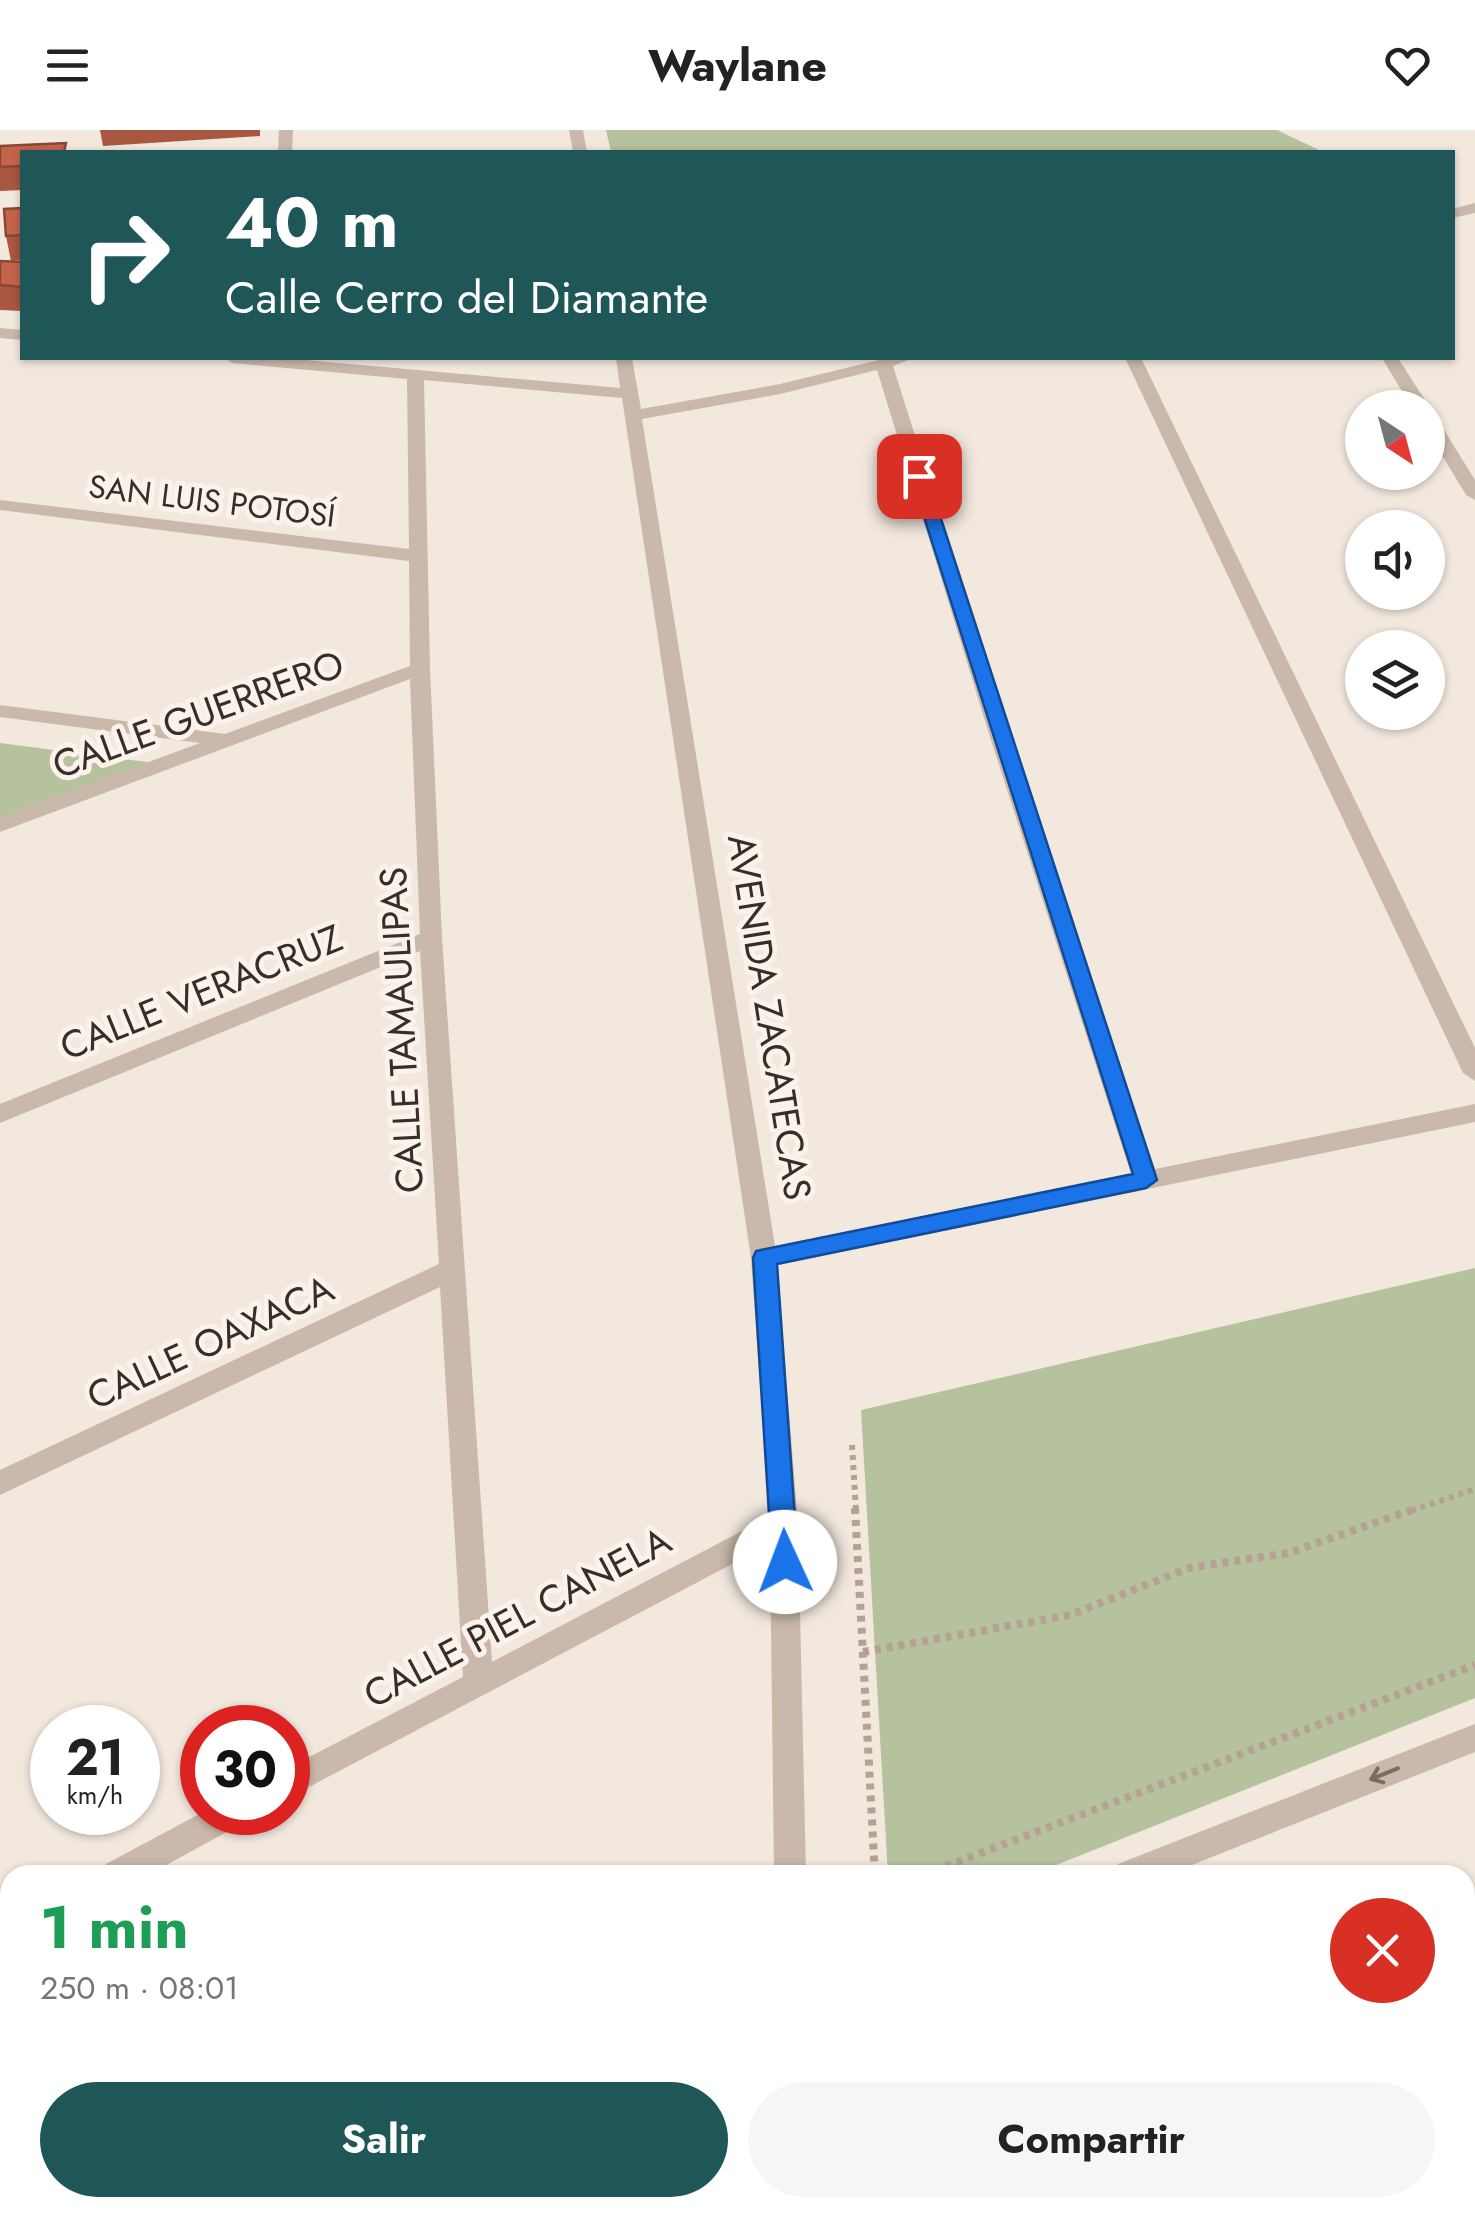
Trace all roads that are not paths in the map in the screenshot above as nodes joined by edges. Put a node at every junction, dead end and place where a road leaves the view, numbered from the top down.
1 (280, 360) edge
2 (624, 360) edge
3 (894, 360) edge
4 (1135, 360) edge
5 (1391, 360) edge
6 (415, 373) junction
7 (1410, 390) edge
8 (633, 404) junction
9 (1445, 446) edge
10 (1475, 495) edge
11 (0, 506) edge
12 (417, 556) junction
13 (420, 669) junction
14 (0, 711) edge
15 (228, 740) junction
16 (0, 825) edge
17 (430, 938) junction
18 (1475, 1072) edge
19 (1475, 1113) edge
20 (0, 1114) edge
21 (1146, 1180) junction
22 (764, 1258) junction
23 (452, 1269) junction
24 (0, 1483) edge
25 (784, 1523) junction
26 (478, 1681) junction
27 (1475, 1738) edge
28 (310, 1772) edge
29 (191, 1835) edge
30 (136, 1865) edge
31 (790, 1865) edge
32 (1154, 1865) edge

1 - 6 street
2 - 8 street, AVENIDA ZACATECAS
3 - 8 street
3 - 21 street
4 - 18 street
5 - 7 street
6 - 8 street
6 - 12 street, CALLE TAMAULIPAS
8 - 22 street, AVENIDA ZACATECAS
9 - 10 street
11 - 12 street, SAN LUIS POTOSÍ
12 - 13 street, CALLE TAMAULIPAS
13 - 15 street, CALLE GUERRERO
13 - 17 street, CALLE TAMAULIPAS
14 - 15 street
15 - 16 street, CALLE GUERRERO
17 - 20 street, CALLE VERACRUZ
17 - 23 street, CALLE TAMAULIPAS
19 - 21 street
21 - 22 street
22 - 25 street, AVENIDA ZACATECAS
23 - 24 street, CALLE OAXACA
23 - 26 street, CALLE TAMAULIPAS
25 - 26 street, CALLE PIEL CANELA
25 - 31 street, AVENIDA ZACATECAS
26 - 28 street, CALLE PIEL CANELA
27 -> 32 street
29 - 30 street

